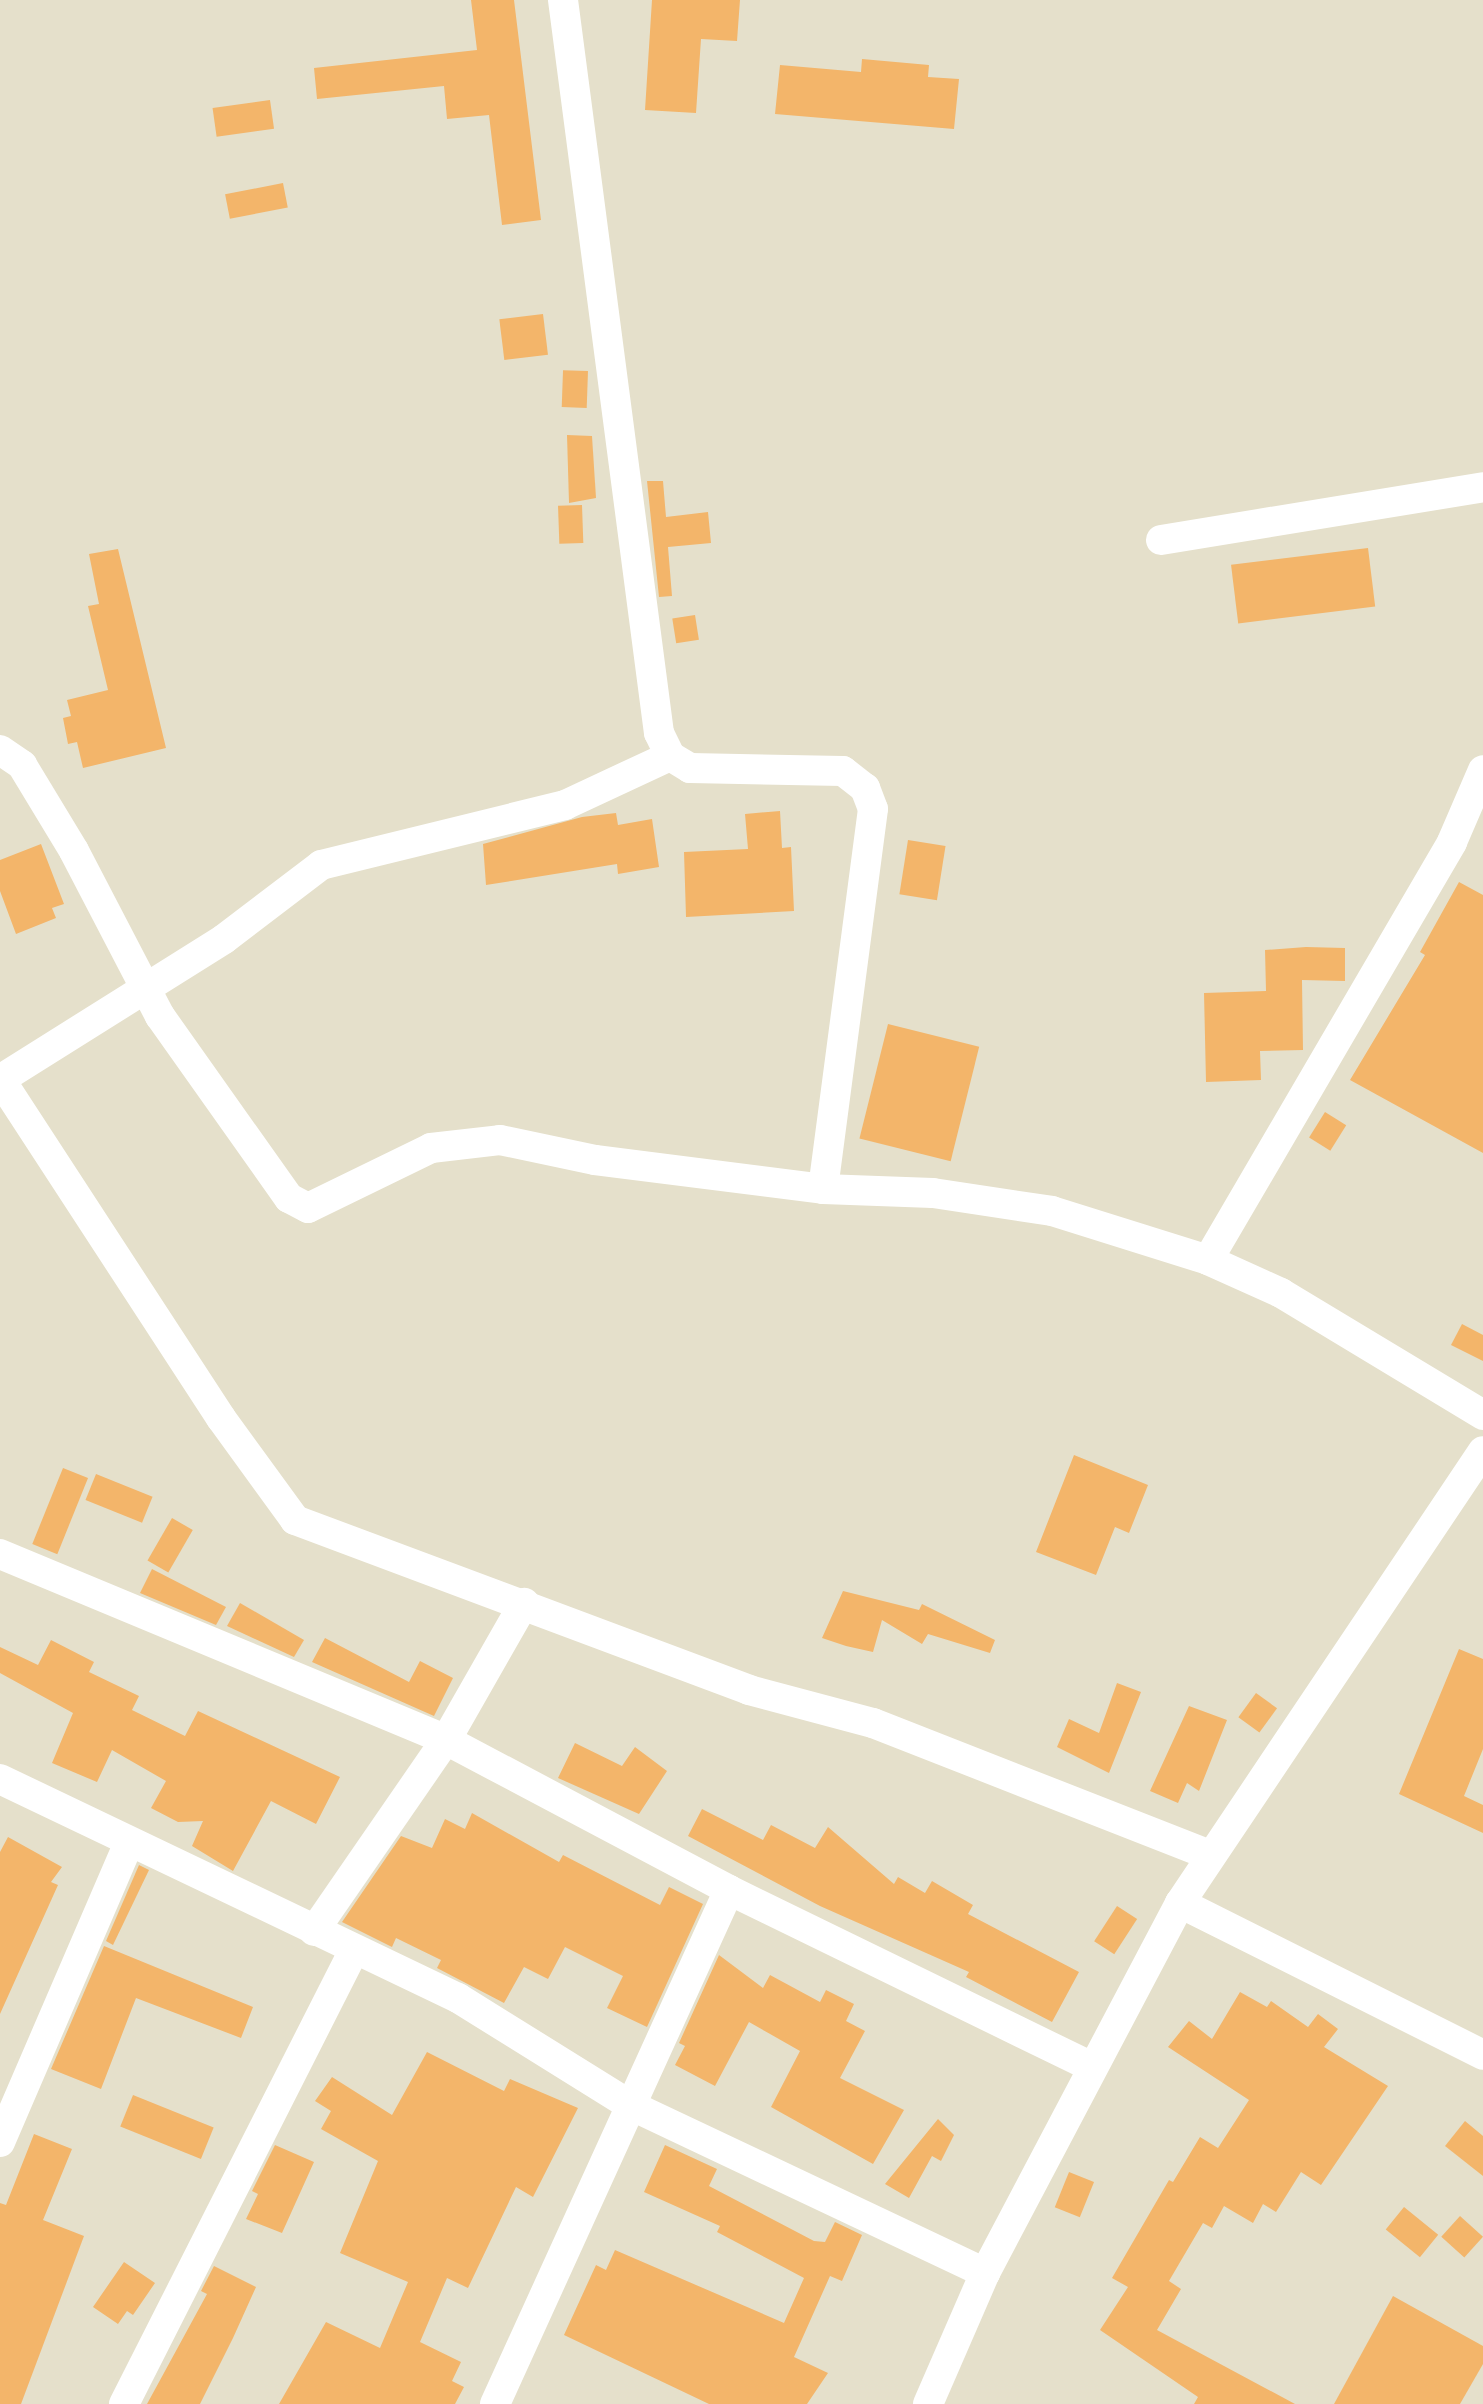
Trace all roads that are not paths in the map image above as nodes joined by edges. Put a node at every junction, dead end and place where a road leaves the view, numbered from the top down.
1 (563, 0) edge
2 (1483, 487) edge
3 (1161, 540) dead end
4 (0, 750) edge
5 (670, 756) junction
6 (1483, 770) edge
7 (144, 990) junction
8 (0, 1079) edge
9 (823, 1189) junction
10 (1208, 1260) junction
11 (1483, 1415) edge
12 (1483, 1451) edge
13 (0, 1554) edge
14 (524, 1603) junction
15 (446, 1740) junction
16 (0, 1779) edge
17 (129, 1843) junction
18 (1209, 1855) junction
19 (729, 1890) junction
20 (1180, 1903) junction
21 (314, 1931) junction
22 (354, 1950) junction
23 (1483, 2055) edge
24 (1092, 2067) junction
25 (630, 2105) junction
26 (0, 2142) edge
27 (985, 2273) junction
28 (124, 2404) edge
29 (495, 2404) edge
30 (928, 2404) edge

1 - 5 street
2 - 3 street
4 - 7 street
5 - 7 street
5 - 9 street
6 - 10 street
7 - 8 street
7 - 9 street
8 - 14 street
9 - 10 street
10 - 11 street
12 - 18 street
13 - 15 street
14 - 15 street
14 - 18 street
15 - 19 street
15 - 21 street
16 - 17 street
17 - 21 street
17 - 26 street
18 - 20 street
19 - 24 street
19 - 25 street
20 - 23 street
20 - 24 street
21 - 22 street
22 - 25 street
22 - 28 street
24 - 27 street
25 - 27 street
25 - 29 street
27 - 30 street

